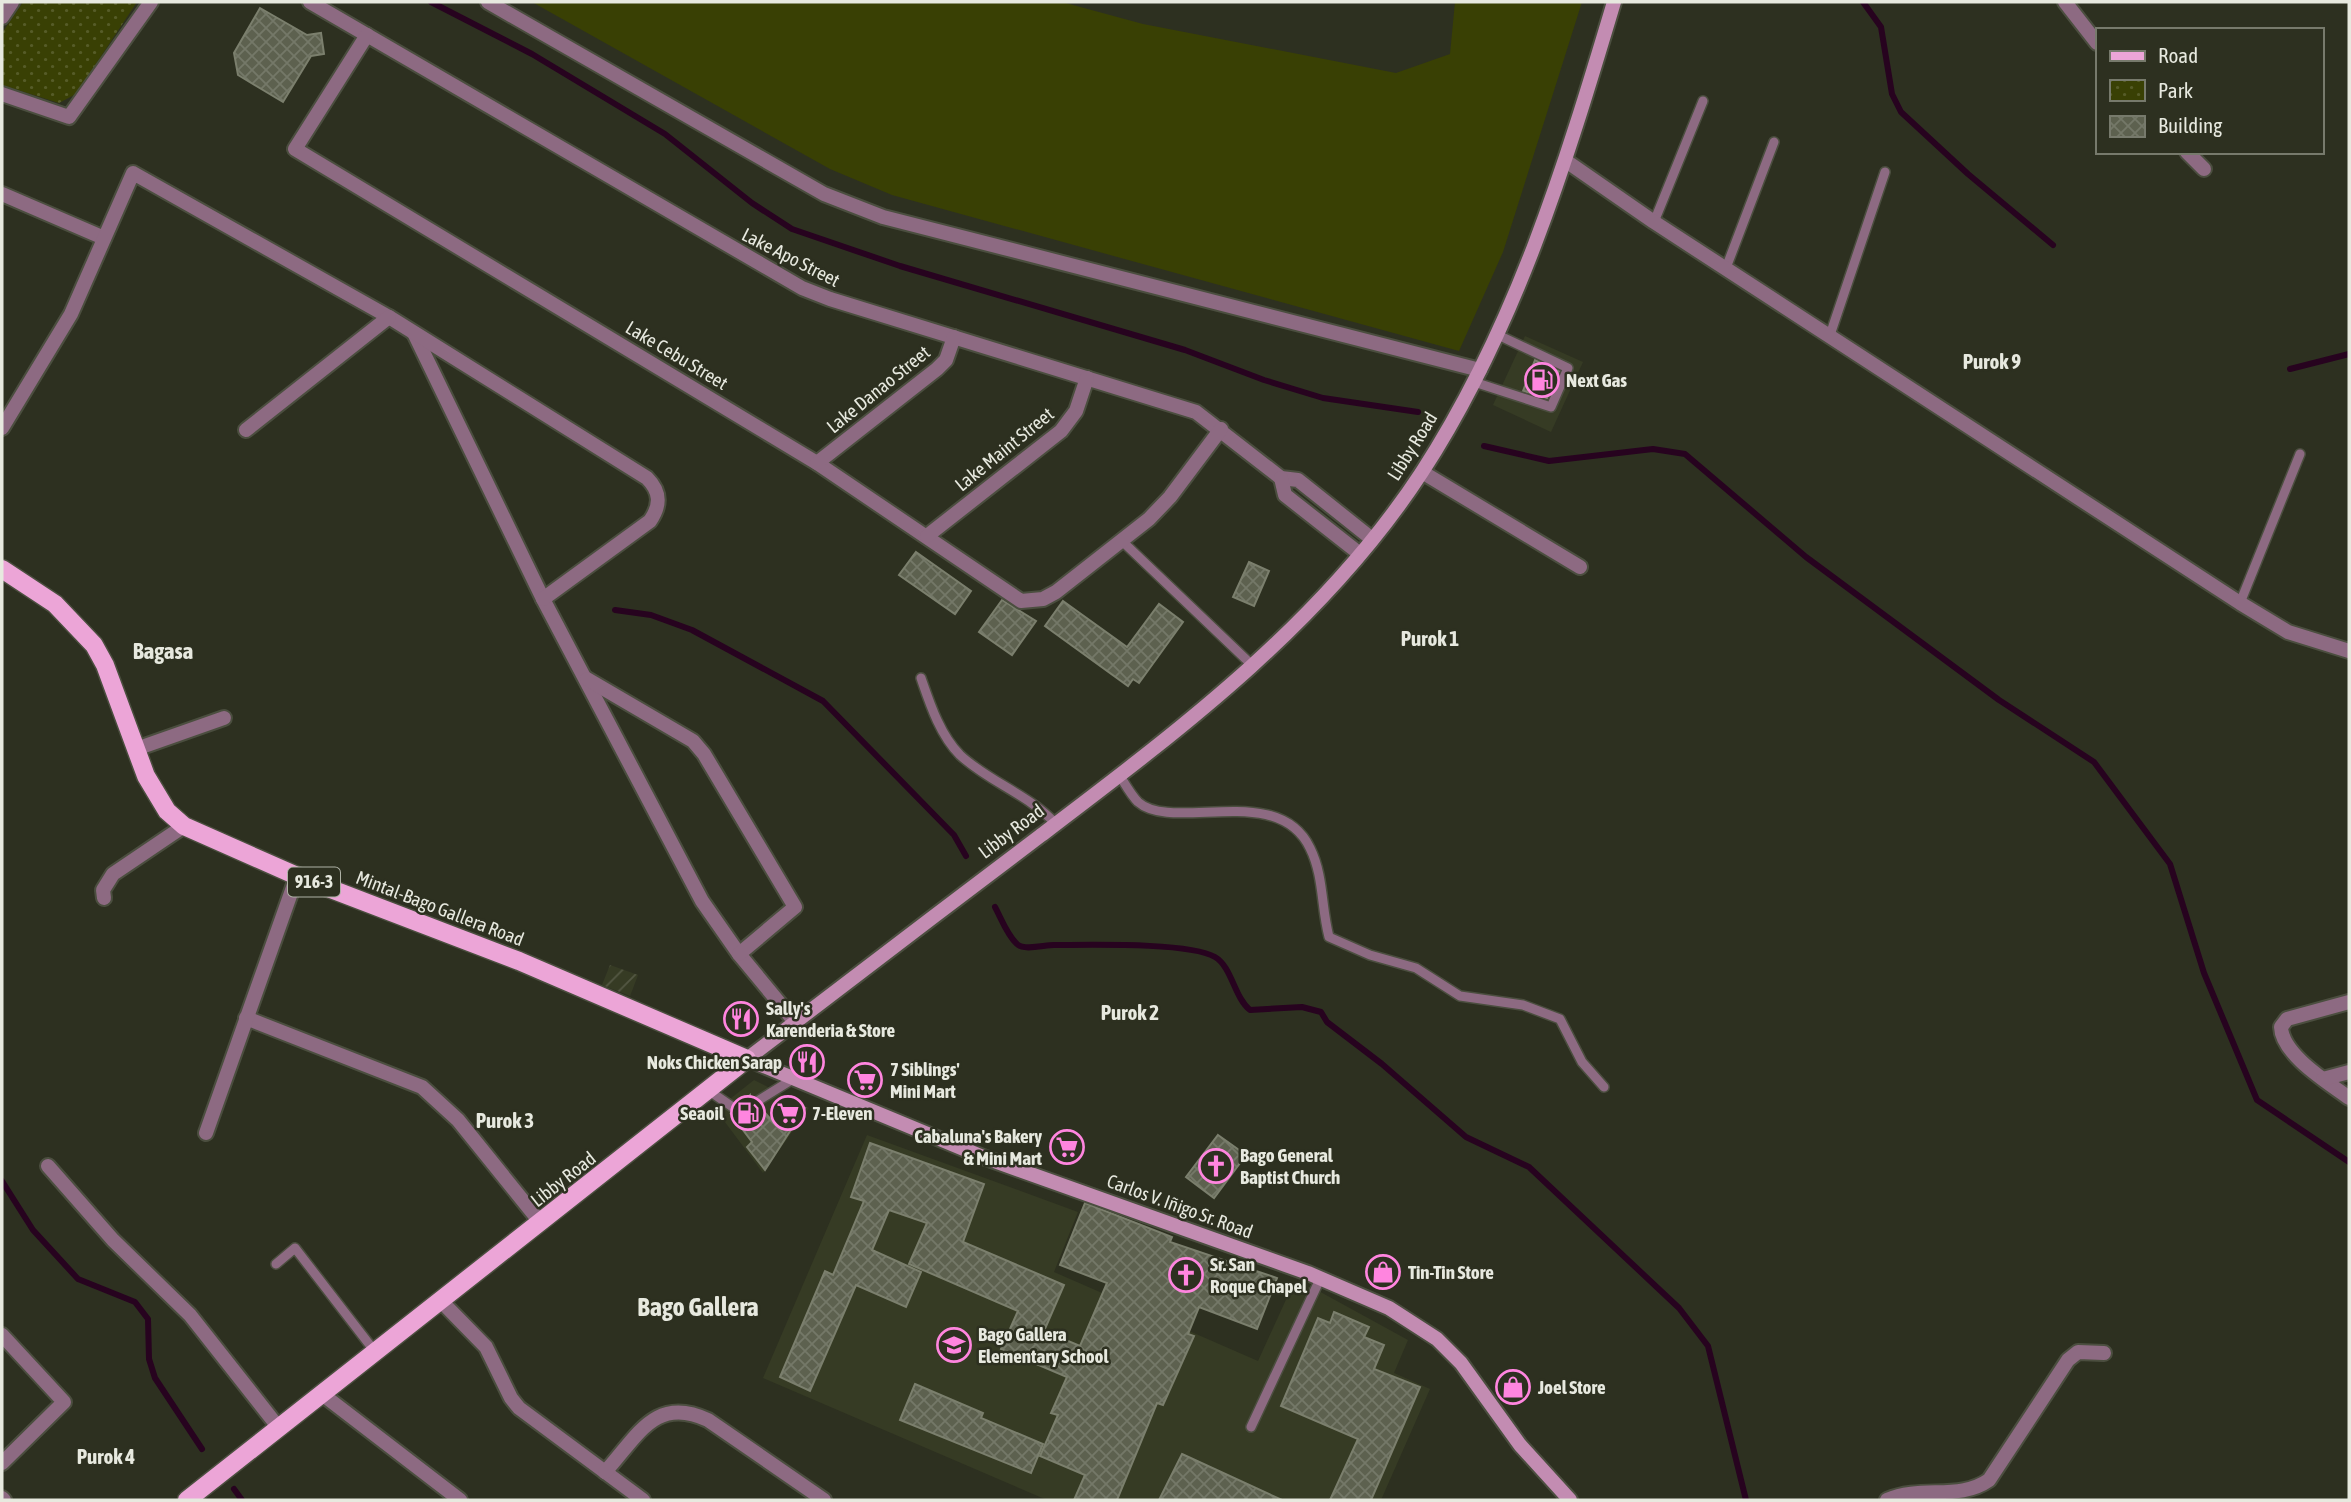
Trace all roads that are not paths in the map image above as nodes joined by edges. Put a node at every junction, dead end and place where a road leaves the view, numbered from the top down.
1 (12, 2) edge
2 (310, 2) edge
3 (488, 2) edge
4 (1614, 2) edge
5 (2066, 2) edge
6 (153, 4) edge
7 (2, 17) edge
8 (367, 35) junction
9 (2096, 42) edge
10 (2, 94) edge
11 (1703, 101) dead end
12 (1774, 142) dead end
13 (2189, 154) edge
14 (1566, 160) junction
15 (2204, 169) dead end
16 (1885, 172) dead end
17 (2, 194) edge
18 (1654, 222) junction
19 (104, 238) junction
20 (1726, 268) junction
21 (389, 317) junction
22 (414, 332) junction
23 (1497, 335) junction
24 (1830, 335) junction
25 (954, 337) junction
26 (1477, 376) junction
27 (1087, 378) junction
28 (2, 428) edge
29 (1221, 429) junction
30 (246, 430) dead end
31 (2300, 454) dead end
32 (817, 463) junction
33 (1422, 471) junction
34 (1281, 478) junction
35 (927, 536) junction
36 (1372, 539) junction
37 (1122, 541) junction
38 (1360, 554) junction
39 (1580, 567) dead end
40 (2, 569) edge
41 (543, 599) junction
42 (2239, 603) junction
43 (2349, 651) edge
44 (1253, 666) junction
45 (585, 678) junction
46 (921, 678) dead end
47 (224, 718) dead end
48 (136, 749) junction
49 (1119, 776) junction
50 (1056, 824) junction
51 (184, 826) junction
52 (297, 876) junction
53 (104, 898) dead end
54 (738, 954) junction
55 (2349, 1002) edge
56 (246, 1018) junction
57 (795, 1022) junction
58 (747, 1059) junction
59 (2349, 1072) edge
60 (793, 1079) junction
61 (2323, 1079) junction
62 (1604, 1087) dead end
63 (709, 1090) junction
64 (2349, 1098) edge
65 (756, 1102) dead end
66 (734, 1108) dead end
67 (205, 1133) dead end
68 (48, 1166) dead end
69 (541, 1223) junction
70 (276, 1264) dead end
71 (1321, 1277) junction
72 (442, 1302) junction
73 (2, 1335) edge
74 (376, 1353) junction
75 (2104, 1353) dead end
76 (322, 1394) junction
77 (1251, 1427) dead end
78 (279, 1428) junction
79 (2, 1464) edge
80 (605, 1472) junction
81 (199, 1497) edge
82 (460, 1500) edge
83 (643, 1500) edge
84 (824, 1500) edge
85 (1570, 1500) edge
86 (1887, 1500) edge

1 - 7 street
2 - 8 street, Lake Apo Street
3 - 26 street
4 - 14 main road, Libby Road
5 - 9 street
6 - 10 street
8 - 25 street, Lake Apo Street
8 - 32 street, Lake Cebu Street
11 - 18 lane
12 - 20 lane
13 - 15 street
14 - 18 street
14 - 23 main road, Libby Road
16 - 24 lane
17 - 19 street
18 - 20 street
19 - 21 street
19 - 28 street
20 - 24 street
21 - 22 street
21 - 30 street
22 - 41 street
22 - 41 street
23 - 26 main road, Libby Road
23 - 26 lane
24 - 42 street
25 - 27 street, Lake Apo Street
25 - 32 street, Lake Danao Street
26 - 33 main road, Libby Road
27 - 29 street, Lake Apo Street
27 - 35 street, Lake Maint Street
29 - 34 street, Lake Apo Street
29 - 37 street
31 - 42 lane
32 - 35 street, Lake Cebu Street
33 - 36 main road, Libby Road
33 - 39 street
34 - 36 street, Lake Apo Street
34 - 38 street, Lake Apo Street
35 - 37 street, Lake Cebu Street
36 - 38 main road, Libby Road
37 - 44 lane
38 - 44 main road, Libby Road
40 - 48 main road, Mintal-Bago Gallera Road / 916-3
41 - 45 street
42 - 43 street
44 - 49 main road, Libby Road
45 - 54 street
45 - 54 street
46 - 50 lane
47 - 48 street
48 - 51 main road, Mintal-Bago Gallera Road / 916-3
49 - 50 main road, Libby Road
49 - 62 lane
50 - 57 main road, Libby Road
51 - 52 main road, Mintal-Bago Gallera Road / 916-3
51 - 53 street
52 - 56 street
52 - 58 main road, Mintal-Bago Gallera Road / 916-3
54 - 57 street
55 - 61 street
56 - 67 street
56 - 69 street
57 - 58 main road, Libby Road
58 - 60 main road, Carlos V. Iñigo Sr. Road
58 - 63 main road, Libby Road
59 - 61 street
60 - 65 lane
60 - 71 main road, Carlos V. Iñigo Sr. Road
61 - 64 street
63 - 66 lane
63 - 69 main road, Libby Road
68 - 78 street
69 - 72 main road, Libby Road
70 - 74 lane
71 - 77 lane
71 - 85 main road, Carlos V. Iñigo Sr. Road
72 - 74 main road, Libby Road
72 - 80 street
73 - 79 street
74 - 76 main road, Libby Road
75 - 86 street
76 - 78 main road, Libby Road
76 - 82 street
78 - 81 main road, Libby Road
80 - 83 street
80 - 84 street

